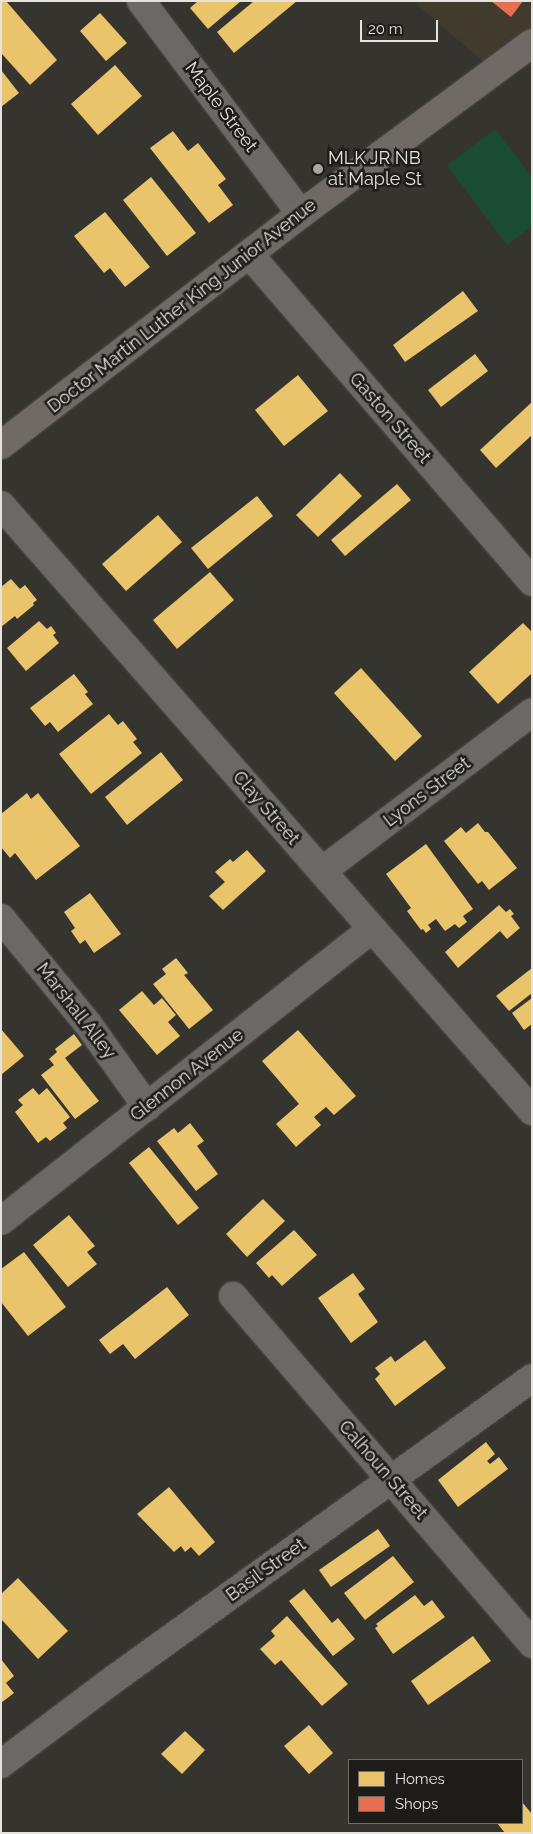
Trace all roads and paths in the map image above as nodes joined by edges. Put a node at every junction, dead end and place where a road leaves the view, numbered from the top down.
1 (141, 1) edge
2 (532, 43) edge
3 (301, 214) junction
4 (249, 254) junction
5 (1, 445) edge
6 (1, 505) edge
7 (532, 582) edge
8 (532, 712) edge
9 (322, 871) junction
10 (1, 918) edge
11 (372, 929) junction
12 (147, 1107) junction
13 (532, 1111) edge
14 (1, 1221) edge
15 (233, 1296) dead end
16 (532, 1378) edge
17 (391, 1479) junction
18 (532, 1644) edge
19 (1, 1764) edge

1 - 3 street, Maple Street
2 - 3 main road, Doctor Martin Luther King Junior Avenue
3 - 4 main road, Doctor Martin Luther King Junior Avenue
4 - 5 main road, Doctor Martin Luther King Junior Avenue
4 - 7 street, Gaston Street
6 - 9 street, Clay Street
8 - 9 street, Lyons Street
9 - 11 street, Clay Street
10 - 12 street, Marshall Alley
11 - 12 street, Glennon Avenue
11 - 13 street, Clay Street
12 - 14 street, Glennon Avenue
15 - 17 street, Calhoun Street
16 - 17 street, Basil Street
17 - 18 street, Calhoun Street
17 - 19 street, Basil Street

